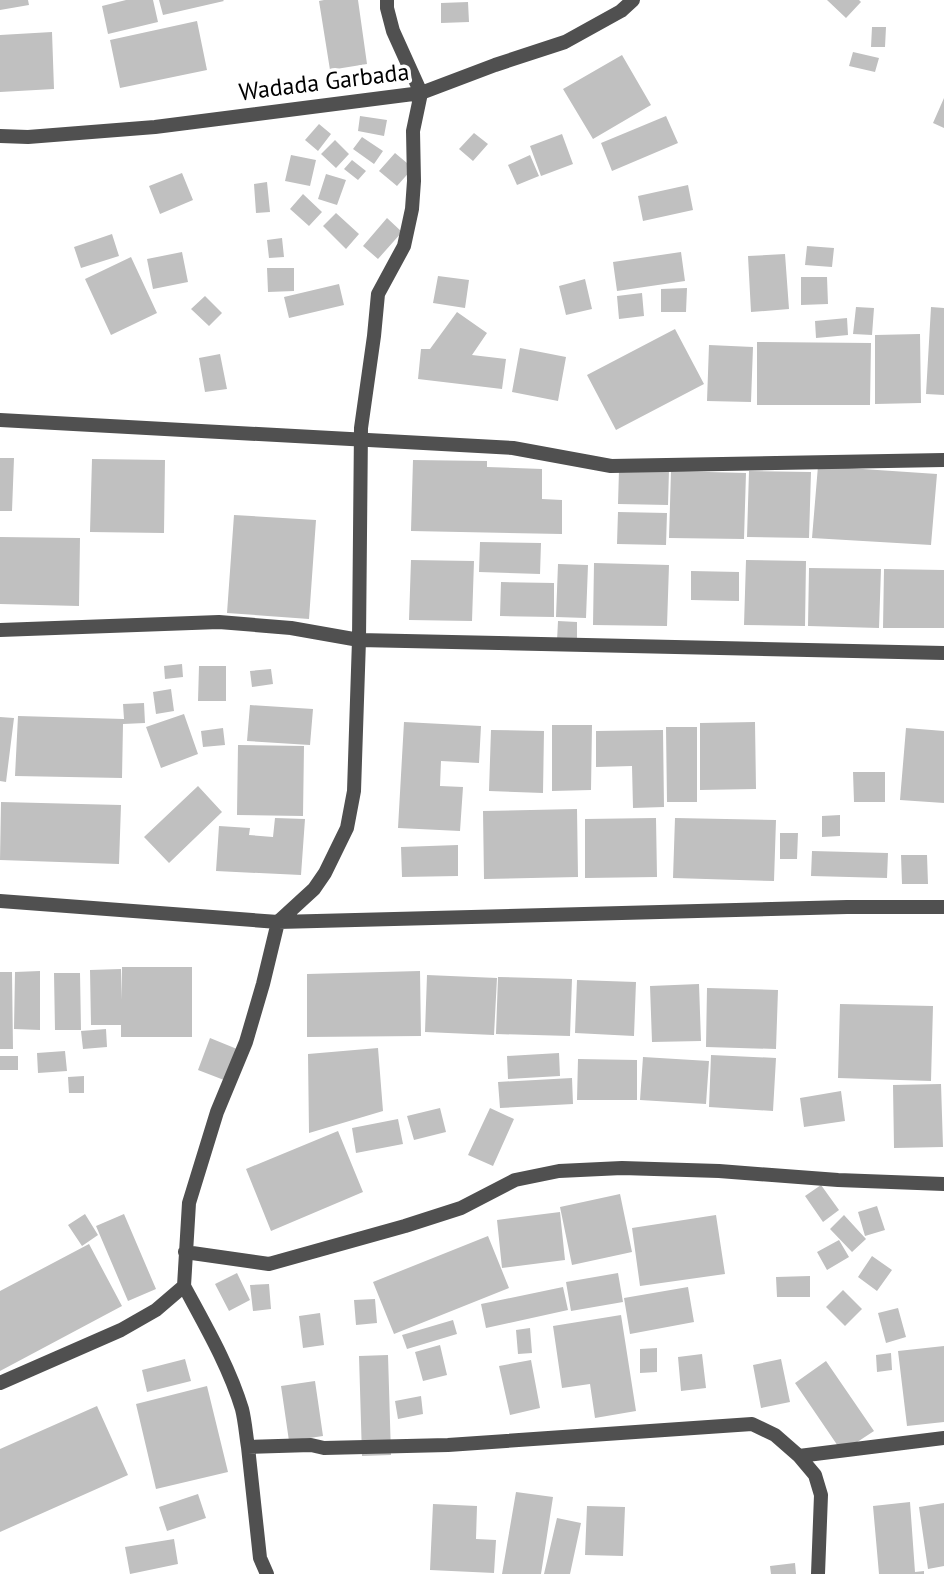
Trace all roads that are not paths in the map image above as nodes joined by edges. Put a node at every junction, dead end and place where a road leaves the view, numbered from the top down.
1 (387, 0) edge
2 (634, 0) edge
3 (421, 93) junction
4 (0, 136) edge
5 (0, 420) edge
6 (361, 439) junction
7 (944, 460) edge
8 (0, 629) edge
9 (359, 640) junction
10 (944, 653) edge
11 (0, 901) edge
12 (944, 907) edge
13 (278, 922) junction
14 (944, 1184) edge
15 (186, 1252) junction
16 (184, 1286) junction
17 (0, 1383) edge
18 (944, 1438) edge
19 (248, 1447) junction
20 (799, 1456) junction
21 (267, 1574) edge
22 (818, 1574) edge

1 - 3 street
2 - 3 street, Wadada Garbada
3 - 4 street, Wadada Garbada
3 - 6 street
5 - 6 street
6 - 7 street
6 - 9 street
8 - 9 street
9 - 10 street
9 - 13 street
11 - 13 street
12 - 13 street
13 - 15 street
14 - 15 street
15 - 16 street
16 - 17 street
16 - 19 street
18 - 20 street
19 - 20 street
19 - 21 street
20 - 22 street

